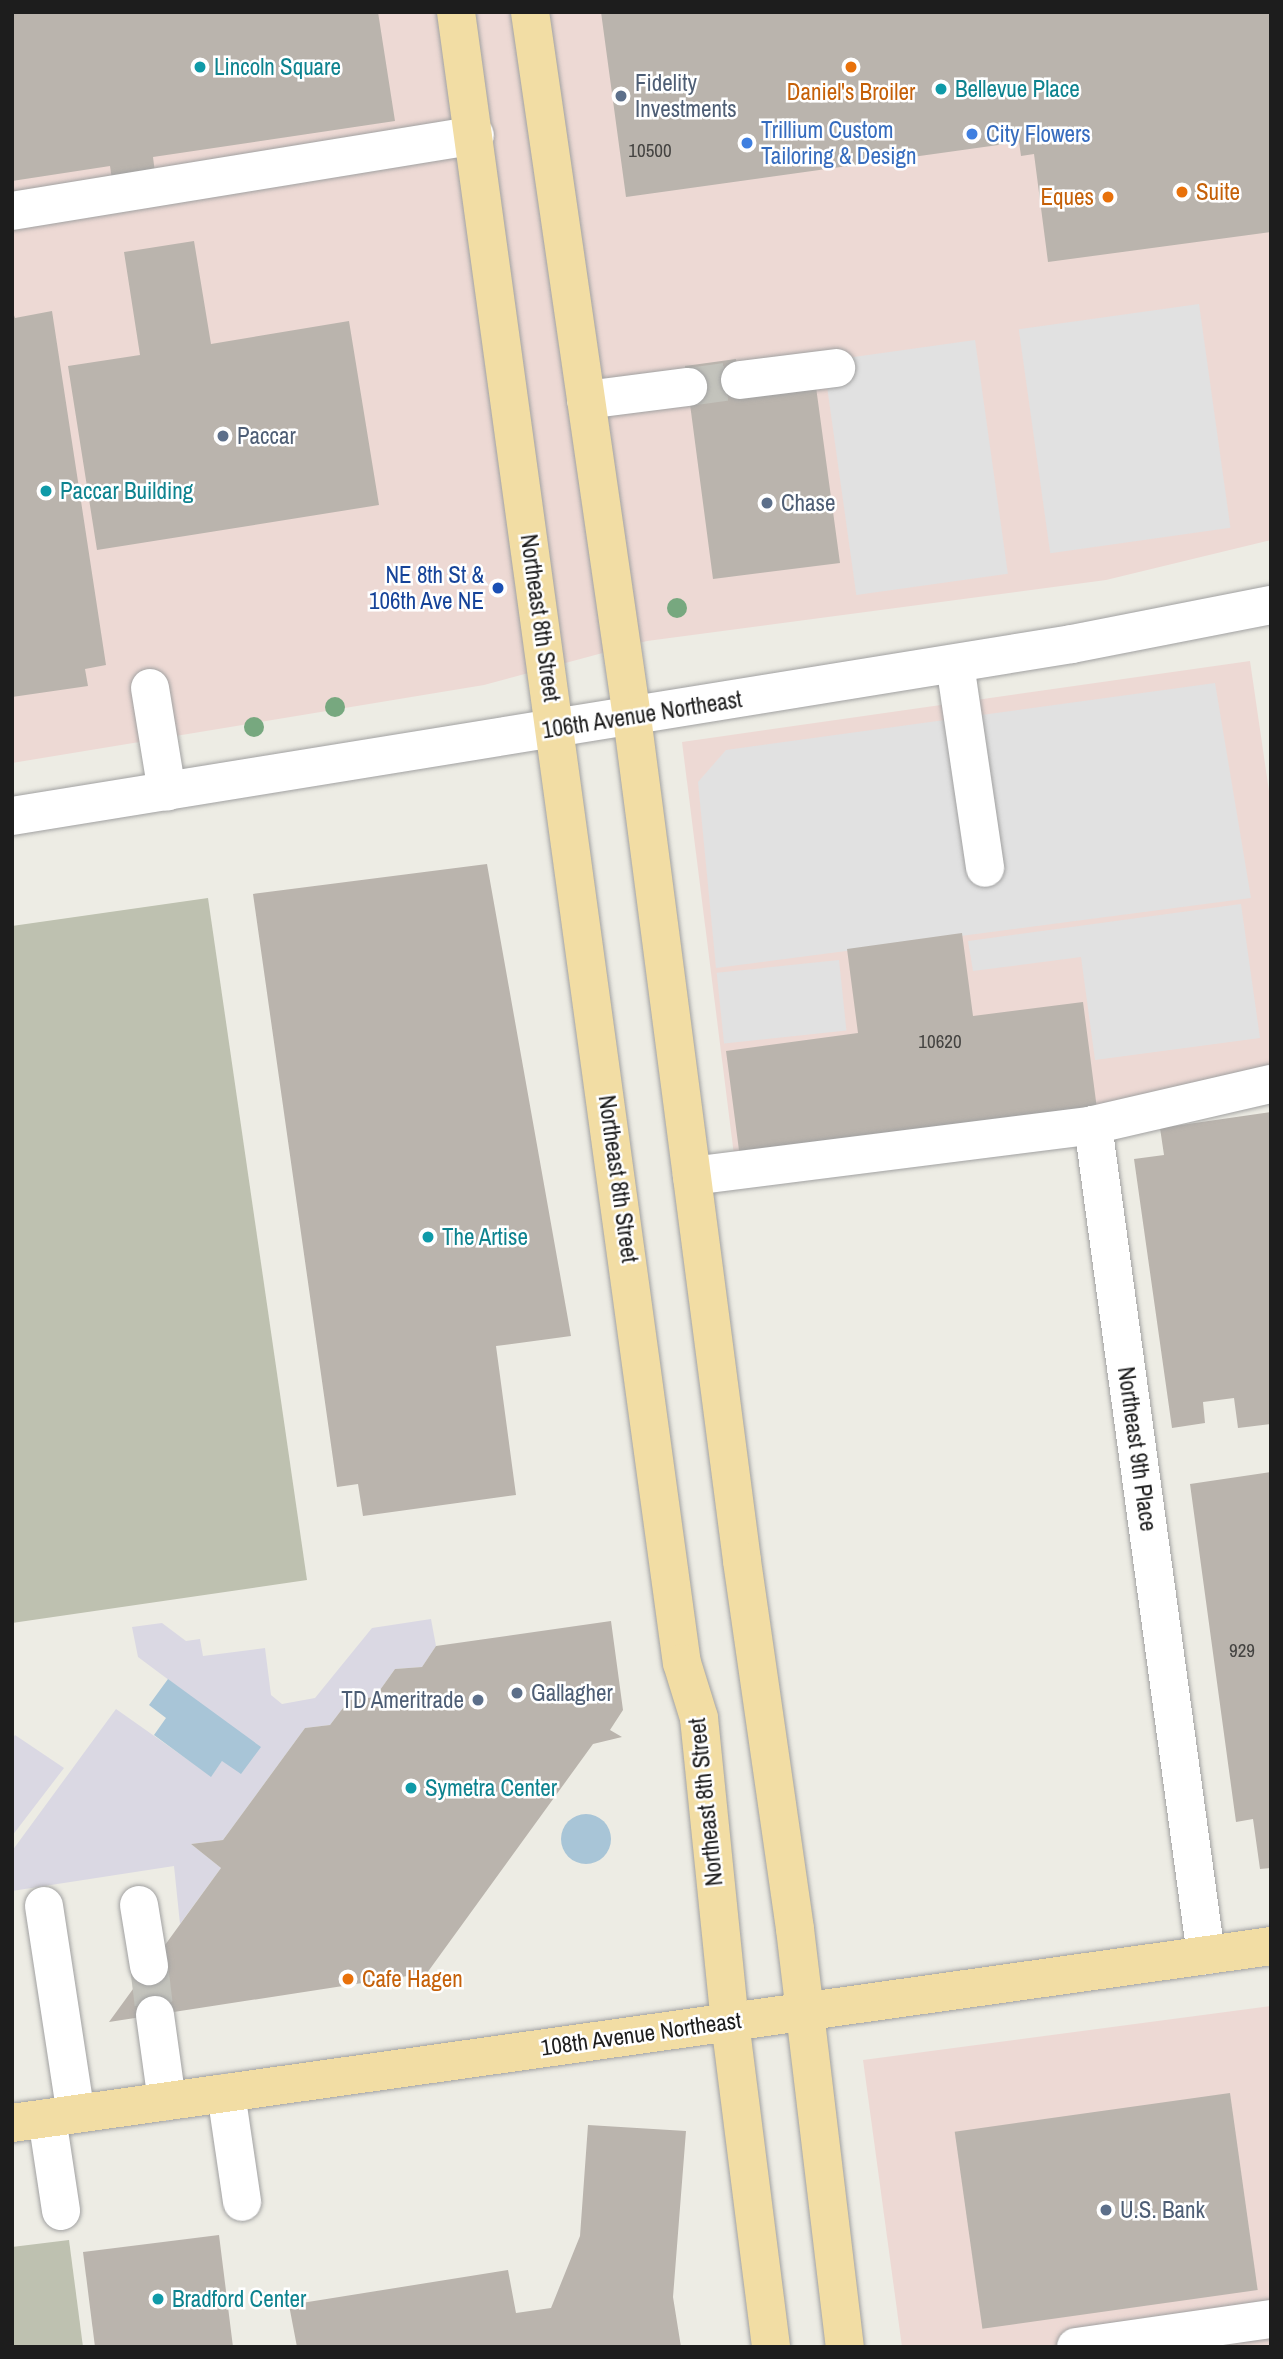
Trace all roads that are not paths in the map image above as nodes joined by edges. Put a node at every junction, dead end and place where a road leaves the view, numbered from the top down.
1 (456, 12) edge
2 (530, 12) edge
3 (475, 135) junction
4 (12, 211) edge
5 (836, 368) dead end
6 (740, 380) tunnel mouth
7 (688, 387) tunnel mouth
8 (586, 400) junction
9 (1271, 605) edge
10 (955, 664) junction
11 (150, 688) dead end
12 (632, 717) junction
13 (556, 729) junction
14 (167, 792) junction
15 (12, 816) edge
16 (985, 868) dead end
17 (1271, 1084) edge
18 (1093, 1125) junction
19 (692, 1176) junction
20 (139, 1905) dead end
21 (44, 1906) dead end
22 (1271, 1946) edge
23 (1206, 1955) junction
24 (149, 1966) tunnel mouth
25 (804, 2010) junction
26 (155, 2015) tunnel mouth
27 (730, 2022) junction
28 (226, 2093) junction
29 (167, 2101) junction
30 (45, 2118) edge
31 (242, 2202) dead end
32 (61, 2211) dead end
33 (1271, 2319) edge
34 (771, 2347) edge
35 (845, 2347) edge
36 (1076, 2347) edge

1 - 3 main road, Northeast 8th Street
2 - 8 main road
3 - 4 street
3 - 13 main road, Northeast 8th Street
5 - 6 street
7 - 8 street
8 - 12 main road
9 - 10 street, 106th Avenue Northeast
10 - 12 street, 106th Avenue Northeast
10 - 16 street
11 - 14 street
12 - 13 street, 106th Avenue Northeast
12 - 19 main road
13 - 14 street, 106th Avenue Northeast
13 - 27 main road, Northeast 8th Street
14 - 15 street, 106th Avenue Northeast
17 - 18 street
18 - 19 street
18 - 23 street, Northeast 9th Place
19 - 25 main road
20 - 24 street
21 - 30 street
22 - 23 main road, 108th Avenue Northeast
23 - 25 main road, 108th Avenue Northeast
25 - 27 main road, 108th Avenue Northeast
25 - 35 main road
26 - 29 street
27 - 28 main road, 108th Avenue Northeast
27 - 34 main road, Northeast 8th Street
28 - 29 main road, 108th Avenue Northeast
28 - 31 street
29 - 30 main road, 108th Avenue Northeast
30 - 32 street
33 - 36 street

